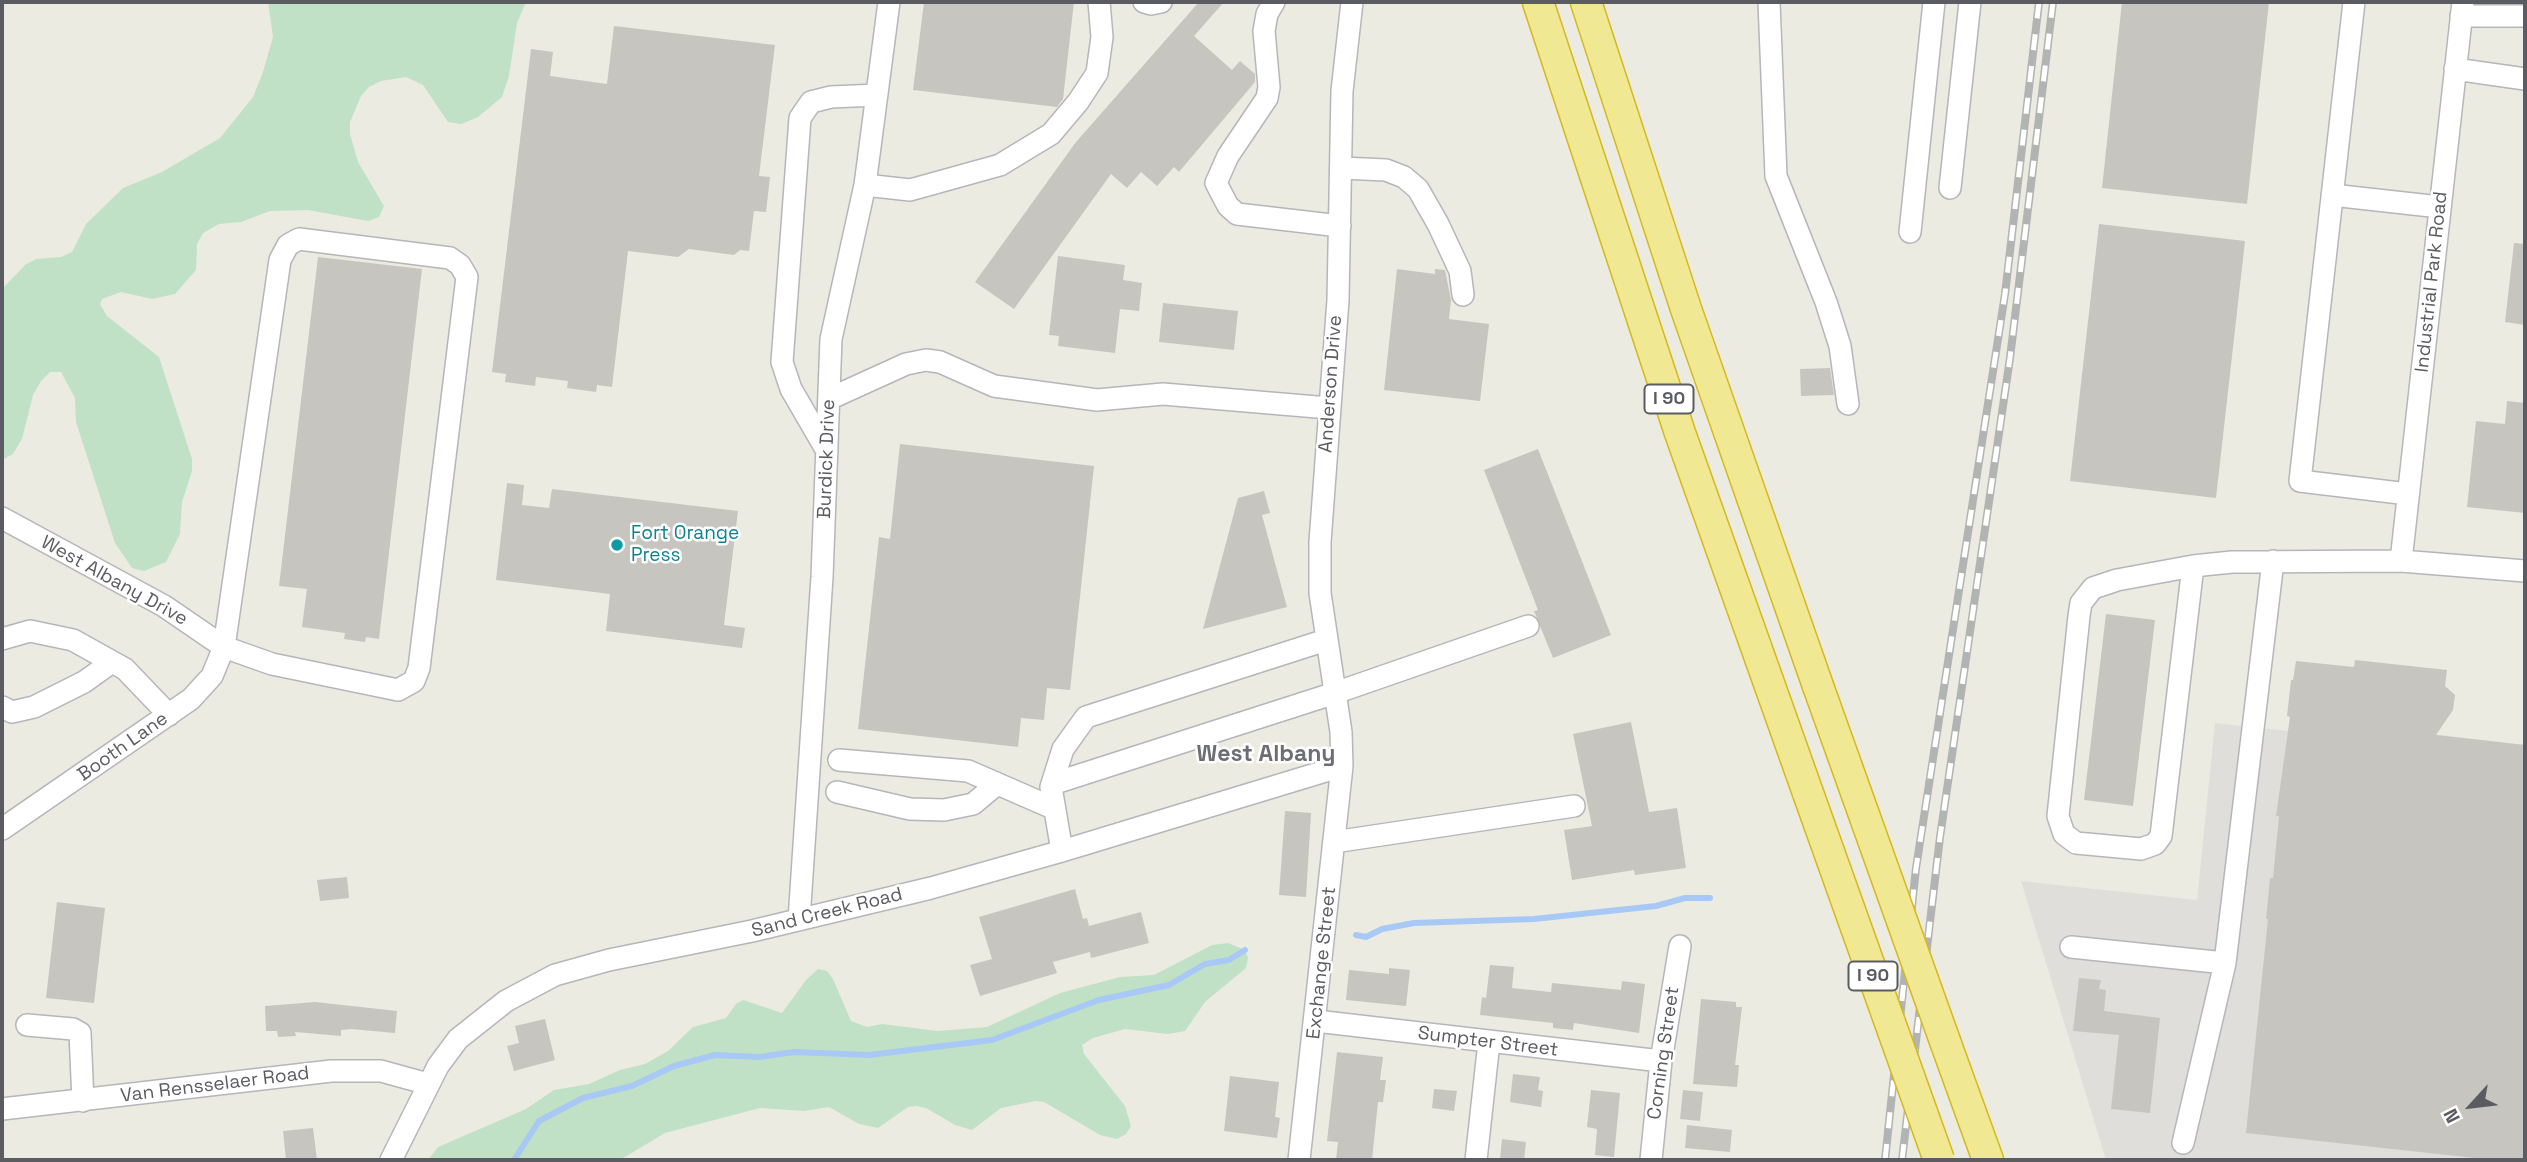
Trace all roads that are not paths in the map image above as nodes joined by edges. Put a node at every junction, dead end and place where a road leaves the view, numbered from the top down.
1 (889, 2) edge
2 (1099, 2) edge
3 (1144, 2) edge
4 (1161, 2) edge
5 (1275, 2) edge
6 (1352, 2) edge
7 (1538, 2) edge
8 (1586, 2) edge
9 (1769, 2) edge
10 (1934, 2) edge
11 (1970, 2) edge
12 (2354, 2) edge
13 (2462, 9) edge
14 (2525, 16) edge
15 (2455, 69) junction
16 (2525, 79) edge
17 (877, 95) junction
18 (1342, 168) junction
19 (865, 185) junction
20 (1950, 188) dead end
21 (2332, 195) junction
22 (2440, 208) junction
23 (1340, 226) junction
24 (1910, 232) dead end
25 (1463, 295) dead end
26 (829, 400) junction
27 (1848, 404) dead end
28 (1329, 408) junction
29 (827, 451) junction
30 (2408, 494) junction
31 (2, 518) edge
32 (2273, 561) junction
33 (2401, 561) junction
34 (2193, 566) junction
35 (2525, 571) edge
36 (1528, 626) dead end
37 (2, 639) edge
38 (1326, 640) junction
39 (224, 647) junction
40 (112, 662) junction
41 (1335, 694) junction
42 (2, 707) edge
43 (169, 715) junction
44 (839, 760) dead end
45 (1342, 766) junction
46 (997, 784) junction
47 (1052, 784) junction
48 (837, 792) dead end
49 (1574, 806) dead end
50 (1053, 808) junction
51 (2, 829) edge
52 (1334, 842) junction
53 (1062, 852) junction
54 (799, 920) junction
55 (1680, 946) dead end
56 (2071, 947) dead end
57 (2225, 963) junction
58 (1316, 1021) junction
59 (27, 1025) dead end
60 (1489, 1042) junction
61 (1661, 1061) junction
62 (428, 1084) junction
63 (83, 1101) junction
64 (2, 1109) edge
65 (2183, 1143) dead end
66 (391, 1160) edge
67 (1299, 1160) edge
68 (1476, 1160) edge
69 (1651, 1160) edge
70 (1939, 1160) edge
71 (1987, 1160) edge

1 - 17 street, Burdick Drive
2 - 19 street
3 - 4 street
5 - 23 street
6 - 18 street, Anderson Drive
7 - 70 highway, I 90, bridge
8 - 71 highway, I 90, bridge
9 - 27 street
10 - 24 street
11 - 20 street
12 - 21 street
13 - 14 street
13 - 15 street, Industrial Park Road
15 - 16 street
15 - 22 street, Industrial Park Road
17 - 19 street, Burdick Drive
17 - 29 street
18 - 23 street, Anderson Drive
18 - 25 street
19 - 26 street, Burdick Drive
21 - 22 street
21 - 30 street
22 - 30 street, Industrial Park Road
23 - 28 street, Anderson Drive
26 - 28 street
26 - 29 street, Burdick Drive
28 - 38 street, Anderson Drive
29 - 54 street, Burdick Drive
30 - 33 street, Industrial Park Road
31 - 39 street, West Albany Drive
32 - 33 street
32 - 34 street
32 - 57 street
33 - 35 street
34 - 34 street
36 - 41 street
37 - 40 street
38 - 41 street, Anderson Drive
38 - 47 street
39 - 39 street, West Albany Drive
39 - 43 street, Booth Lane
40 - 42 street
40 - 43 street
41 - 45 street, Anderson Drive
41 - 47 street
43 - 51 street, Booth Lane
44 - 46 street
45 - 52 street, Exchange Street
45 - 53 street, Sand Creek Road
46 - 48 street
46 - 50 street
47 - 50 street
49 - 52 street
50 - 53 street
52 - 58 street, Exchange Street
53 - 54 street, Sand Creek Road
54 - 62 street, Sand Creek Road
55 - 61 street, Corning Street
56 - 57 street
57 - 65 street
58 - 60 street, Sumpter Street
58 - 67 street, Exchange Street
59 - 63 street
60 - 61 street, Sumpter Street
60 - 68 street
61 - 69 street, Corning Street
62 - 63 street, Van Rensselaer Road
62 - 66 street, Sand Creek Road
63 - 64 street, Van Rensselaer Road

